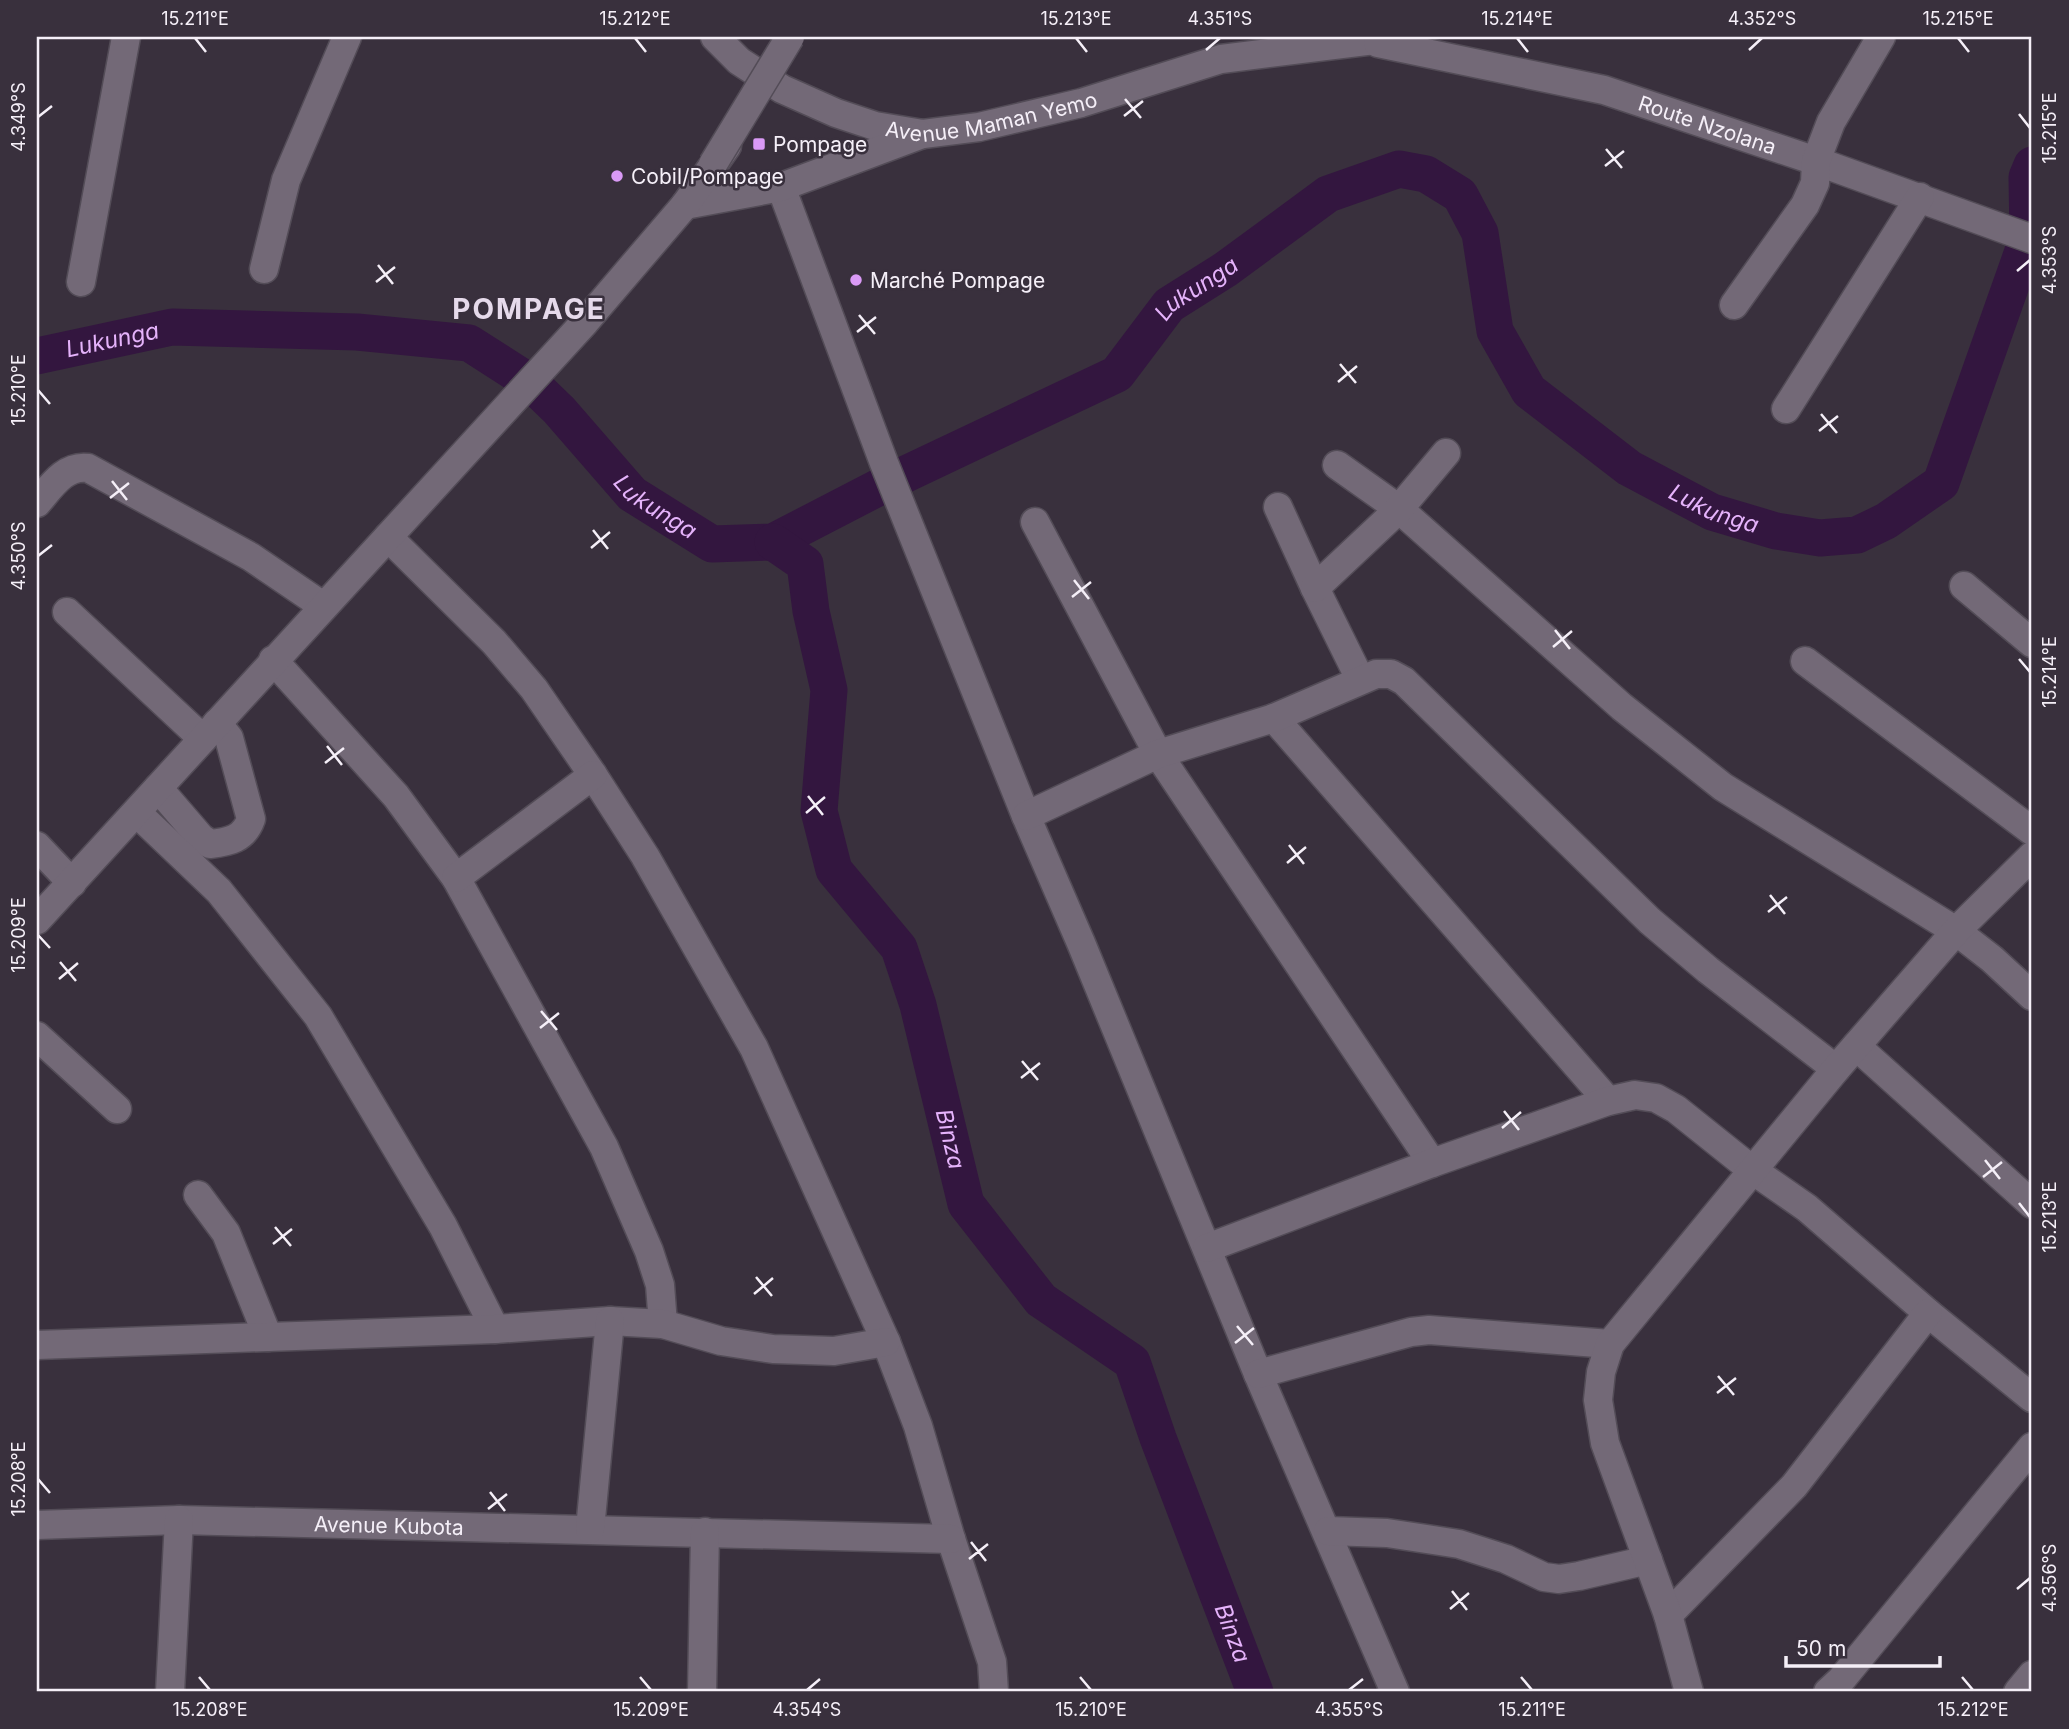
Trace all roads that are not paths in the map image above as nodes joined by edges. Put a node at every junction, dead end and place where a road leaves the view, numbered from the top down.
1 (126, 37) edge
2 (347, 37) edge
3 (715, 37) edge
4 (783, 37) edge
5 (790, 37) edge
6 (800, 37) edge
7 (1881, 37) edge
8 (1386, 39) edge
9 (1217, 48) edge
10 (767, 79) junction
11 (923, 134) junction
12 (1816, 161) junction
13 (713, 164) junction
14 (781, 187) junction
15 (1920, 197) junction
16 (685, 205) junction
17 (2032, 239) edge
18 (264, 269) dead end
19 (80, 282) dead end
20 (1734, 305) dead end
21 (1786, 409) dead end
22 (1446, 453) dead end
23 (1337, 465) dead end
24 (37, 503) edge
25 (1279, 507) dead end
26 (1399, 509) junction
27 (1035, 522) dead end
28 (388, 537) junction
29 (1964, 586) dead end
30 (1315, 588) junction
31 (323, 606) junction
32 (66, 612) dead end
33 (2032, 643) edge
34 (273, 660) junction
35 (1805, 661) dead end
36 (1360, 679) junction
37 (1274, 718) junction
38 (210, 731) junction
39 (1158, 754) junction
40 (593, 775) junction
41 (158, 788) junction
42 (137, 813) junction
43 (1026, 817) junction
44 (2032, 831) edge
45 (37, 846) edge
46 (2032, 856) edge
47 (456, 878) junction
48 (72, 883) junction
49 (37, 920) edge
50 (1956, 931) junction
51 (2032, 996) edge
52 (37, 1036) edge
53 (1857, 1046) junction
54 (1836, 1069) junction
55 (1608, 1101) junction
56 (117, 1109) dead end
57 (1432, 1163) junction
58 (1751, 1169) junction
59 (198, 1195) dead end
60 (2032, 1204) edge
61 (1207, 1248) junction
62 (1928, 1313) junction
63 (610, 1321) junction
64 (663, 1324) junction
65 (495, 1329) junction
66 (268, 1337) junction
67 (886, 1342) junction
68 (1610, 1344) junction
69 (37, 1345) edge
70 (1258, 1374) junction
71 (2032, 1398) edge
72 (2032, 1447) edge
73 (179, 1520) junction
74 (37, 1525) edge
75 (590, 1529) junction
76 (1328, 1531) junction
77 (705, 1532) junction
78 (951, 1539) junction
79 (1648, 1560) junction
80 (1668, 1615) junction
81 (2032, 1675) edge
82 (170, 1692) edge
83 (702, 1692) edge
84 (994, 1692) edge
85 (1395, 1692) edge
86 (1689, 1692) edge
87 (1828, 1692) edge
88 (2018, 1692) edge

1 - 19 street
2 - 18 street
3 - 10 street, Avenue Maman Yemo
4 - 10 street
5 - 13 street, bridge
6 - 10 street
7 - 12 street
8 - 9 street, Avenue Maman Yemo
8 - 12 street, Route Nzolana
9 - 11 street, Avenue Maman Yemo
10 - 11 street, Avenue Maman Yemo
10 - 13 street
11 - 14 street
12 - 15 street, Route Nzolana
12 - 20 street
13 - 16 street
14 - 16 street
14 - 43 street
15 - 17 street, Route Nzolana
15 - 21 street
16 - 28 street
22 - 26 street
23 - 26 street
24 - 31 street
25 - 30 street
26 - 30 street
26 - 50 street
27 - 39 street
28 - 31 street
28 - 40 street
29 - 33 street
30 - 36 street
31 - 34 street
32 - 38 street
34 - 38 street
34 - 47 street
35 - 44 street
36 - 37 street
36 - 54 street
37 - 39 street
37 - 55 street
38 - 41 street
38 - 41 street
39 - 43 street
39 - 57 street
40 - 47 street
40 - 67 street
41 - 42 street
42 - 48 street
42 - 65 street
43 - 61 street
45 - 48 street
46 - 50 street
47 - 64 street
48 - 49 street
50 - 51 street
50 - 53 street
52 - 56 street
53 - 54 street
53 - 60 street
54 - 58 street
55 - 57 street
55 - 58 street
57 - 61 street
58 - 62 street
58 - 68 street
59 - 66 street
61 - 70 street
62 - 71 street
62 - 80 street
63 - 64 street
63 - 65 street
63 - 75 street
64 - 67 street
65 - 66 street
66 - 69 street
67 - 78 street
68 - 70 street
68 - 79 street
70 - 76 street
72 - 87 street
73 - 74 street, Avenue Kubota
73 - 75 street, Avenue Kubota
73 - 82 street
75 - 77 street, Avenue Kubota
76 - 79 street
76 - 85 street
77 - 78 street, Avenue Kubota
77 - 83 street
78 - 84 street
79 - 80 street
80 - 86 street
81 - 88 street

